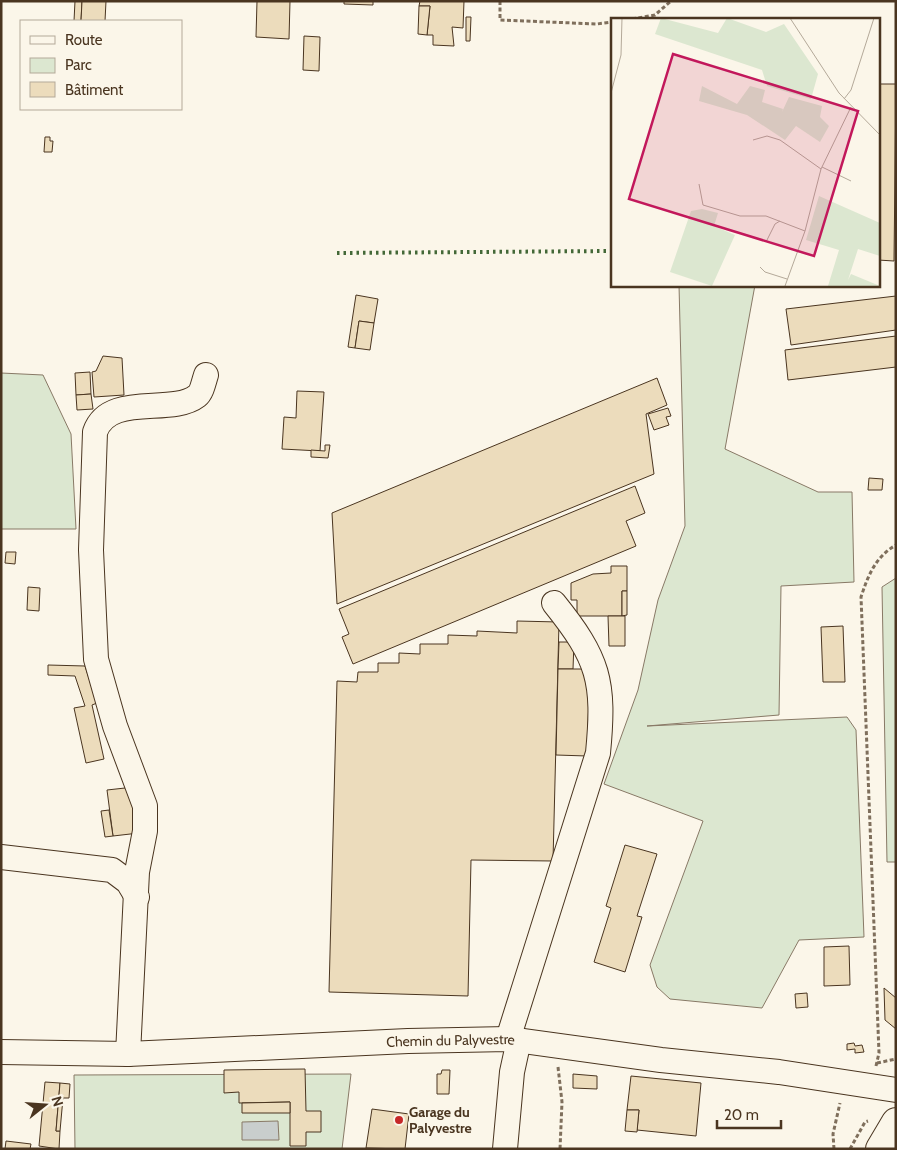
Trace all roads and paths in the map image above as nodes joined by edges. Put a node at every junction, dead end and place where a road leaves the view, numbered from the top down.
1 (500, 1) edge
2 (671, 1) edge
3 (638, 18) edge
4 (611, 22) edge
5 (206, 375) dead end
6 (896, 545) edge
7 (554, 603) dead end
8 (1, 856) edge
9 (136, 897) junction
10 (513, 1039) junction
11 (558, 1046) junction
12 (1, 1052) edge
13 (128, 1054) junction
14 (873, 1086) junction
15 (896, 1090) edge
16 (842, 1099) dead end
17 (896, 1122) edge
18 (505, 1149) edge
19 (560, 1149) edge
20 (834, 1149) edge
21 (880, 1149) edge

1 - 4 path
2 - 3 path
5 - 9 street
6 - 14 path
7 - 10 street
8 - 9 street
9 - 13 street
10 - 11 street, Chemin du Palyvestre
10 - 13 street, Chemin du Palyvestre
10 - 18 street
11 - 14 street, Chemin du Palyvestre
11 - 19 path
12 - 13 street, Chemin du Palyvestre
14 - 15 street, Chemin du Palyvestre
16 - 20 path
17 - 21 main road

